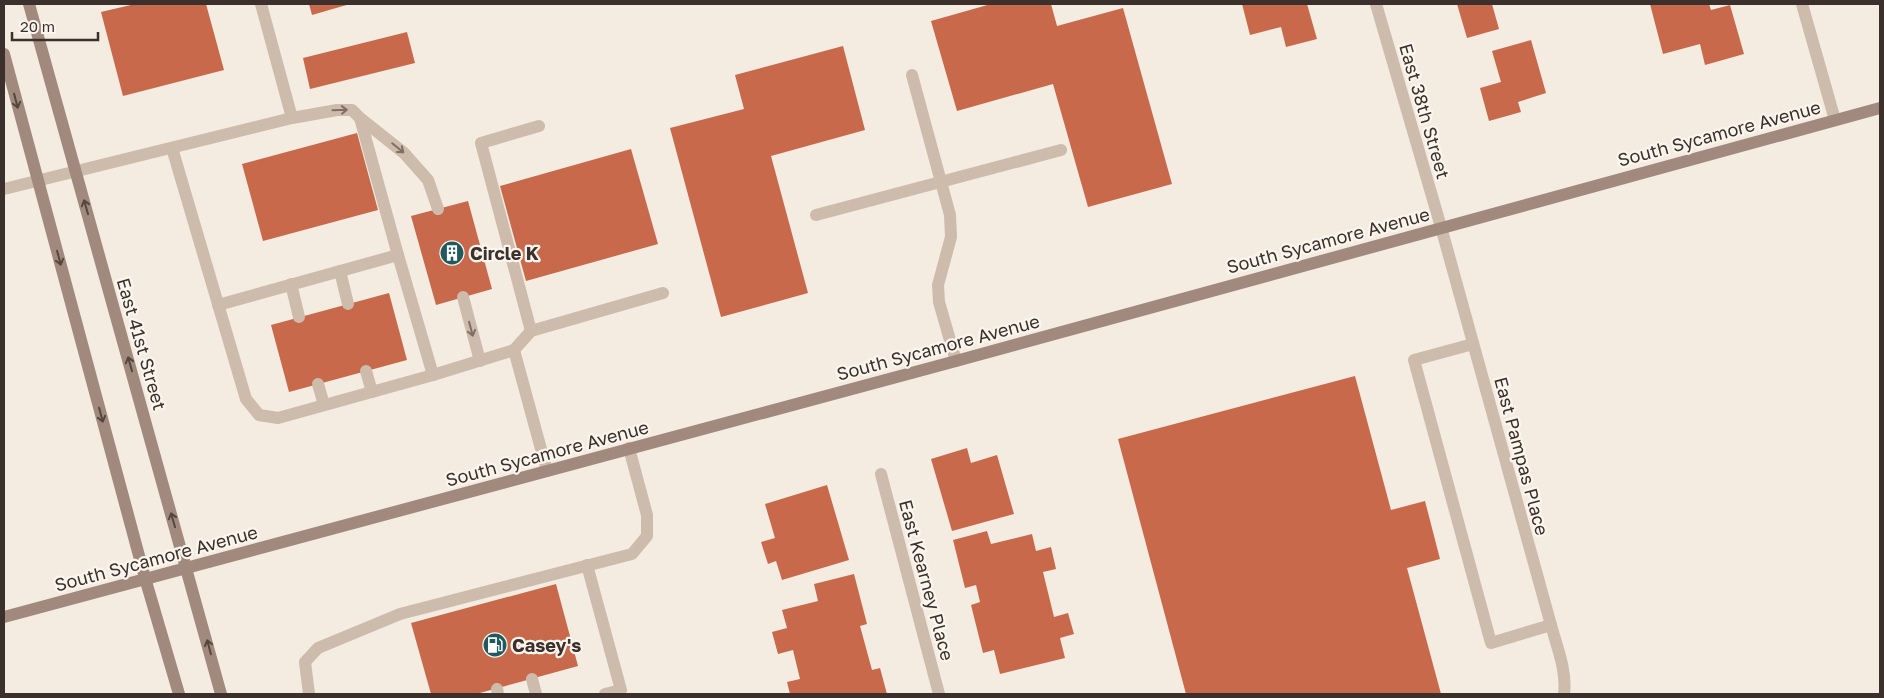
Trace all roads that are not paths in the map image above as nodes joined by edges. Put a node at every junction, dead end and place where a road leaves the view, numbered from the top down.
1 (29, 4) edge
2 (261, 4) edge
3 (1376, 4) edge
4 (1802, 4) edge
5 (4, 54) edge
6 (912, 75) dead end
7 (1880, 108) edge
8 (292, 118) junction
9 (360, 118) junction
10 (1835, 120) junction
11 (539, 126) dead end
12 (172, 148) junction
13 (1061, 150) dead end
14 (76, 171) junction
15 (38, 180) junction
16 (940, 182) junction
17 (4, 189) edge
18 (438, 209) dead end
19 (816, 215) dead end
20 (1441, 227) junction
21 (398, 255) junction
22 (340, 271) junction
23 (291, 284) junction
24 (663, 293) dead end
25 (463, 297) dead end
26 (348, 304) dead end
27 (218, 305) junction
28 (299, 317) dead end
29 (531, 331) junction
30 (1473, 344) junction
31 (514, 350) junction
32 (480, 361) junction
33 (956, 361) junction
34 (366, 371) dead end
35 (433, 375) junction
36 (318, 384) dead end
37 (372, 392) junction
38 (324, 405) junction
39 (629, 448) junction
40 (547, 472) junction
41 (881, 474) dead end
42 (587, 565) junction
43 (187, 567) junction
44 (146, 578) junction
45 (4, 617) edge
46 (1551, 625) junction
47 (532, 679) dead end
48 (179, 694) edge
49 (221, 694) edge
50 (309, 694) edge
51 (536, 694) edge
52 (605, 694) edge
53 (938, 694) edge
54 (1564, 694) edge

1 - 14 main road, East 41st Street
2 - 8 street
3 - 20 street, East 38th Street
4 - 10 street
5 -> 15 main road
6 - 16 street
7 - 10 main road, South Sycamore Avenue
8 -> 9 street
8 - 12 street
9 -> 18 street
9 - 21 street
10 - 20 main road, South Sycamore Avenue
11 - 29 street
12 - 14 street
12 - 27 street
13 - 16 street
14 - 15 street
43 -> 14 main road, East 41st Street
15 - 17 street
15 -> 44 main road
16 - 19 street
16 - 33 street
20 - 30 street, East Pampas Place
20 - 33 main road, South Sycamore Avenue
21 - 22 street
21 - 35 street
22 - 23 street
22 - 26 street
23 - 27 street
23 - 28 street
24 - 29 street
25 -> 32 street
27 - 38 street
29 - 31 street
30 - 46 street, East Pampas Place
30 - 46 street
31 - 32 street
31 - 40 street
32 - 35 street
33 - 39 main road, South Sycamore Avenue
34 - 37 street
35 - 37 street
36 - 38 street
37 - 38 street
39 - 40 main road, South Sycamore Avenue
39 - 42 street
40 - 43 main road, South Sycamore Avenue
41 - 53 street, East Kearney Place
42 - 50 street
42 - 52 street
43 - 44 main road, South Sycamore Avenue
49 -> 43 main road, East 41st Street
44 - 45 main road, South Sycamore Avenue
44 - 48 main road
46 - 54 street, East Pampas Place
47 - 51 street

